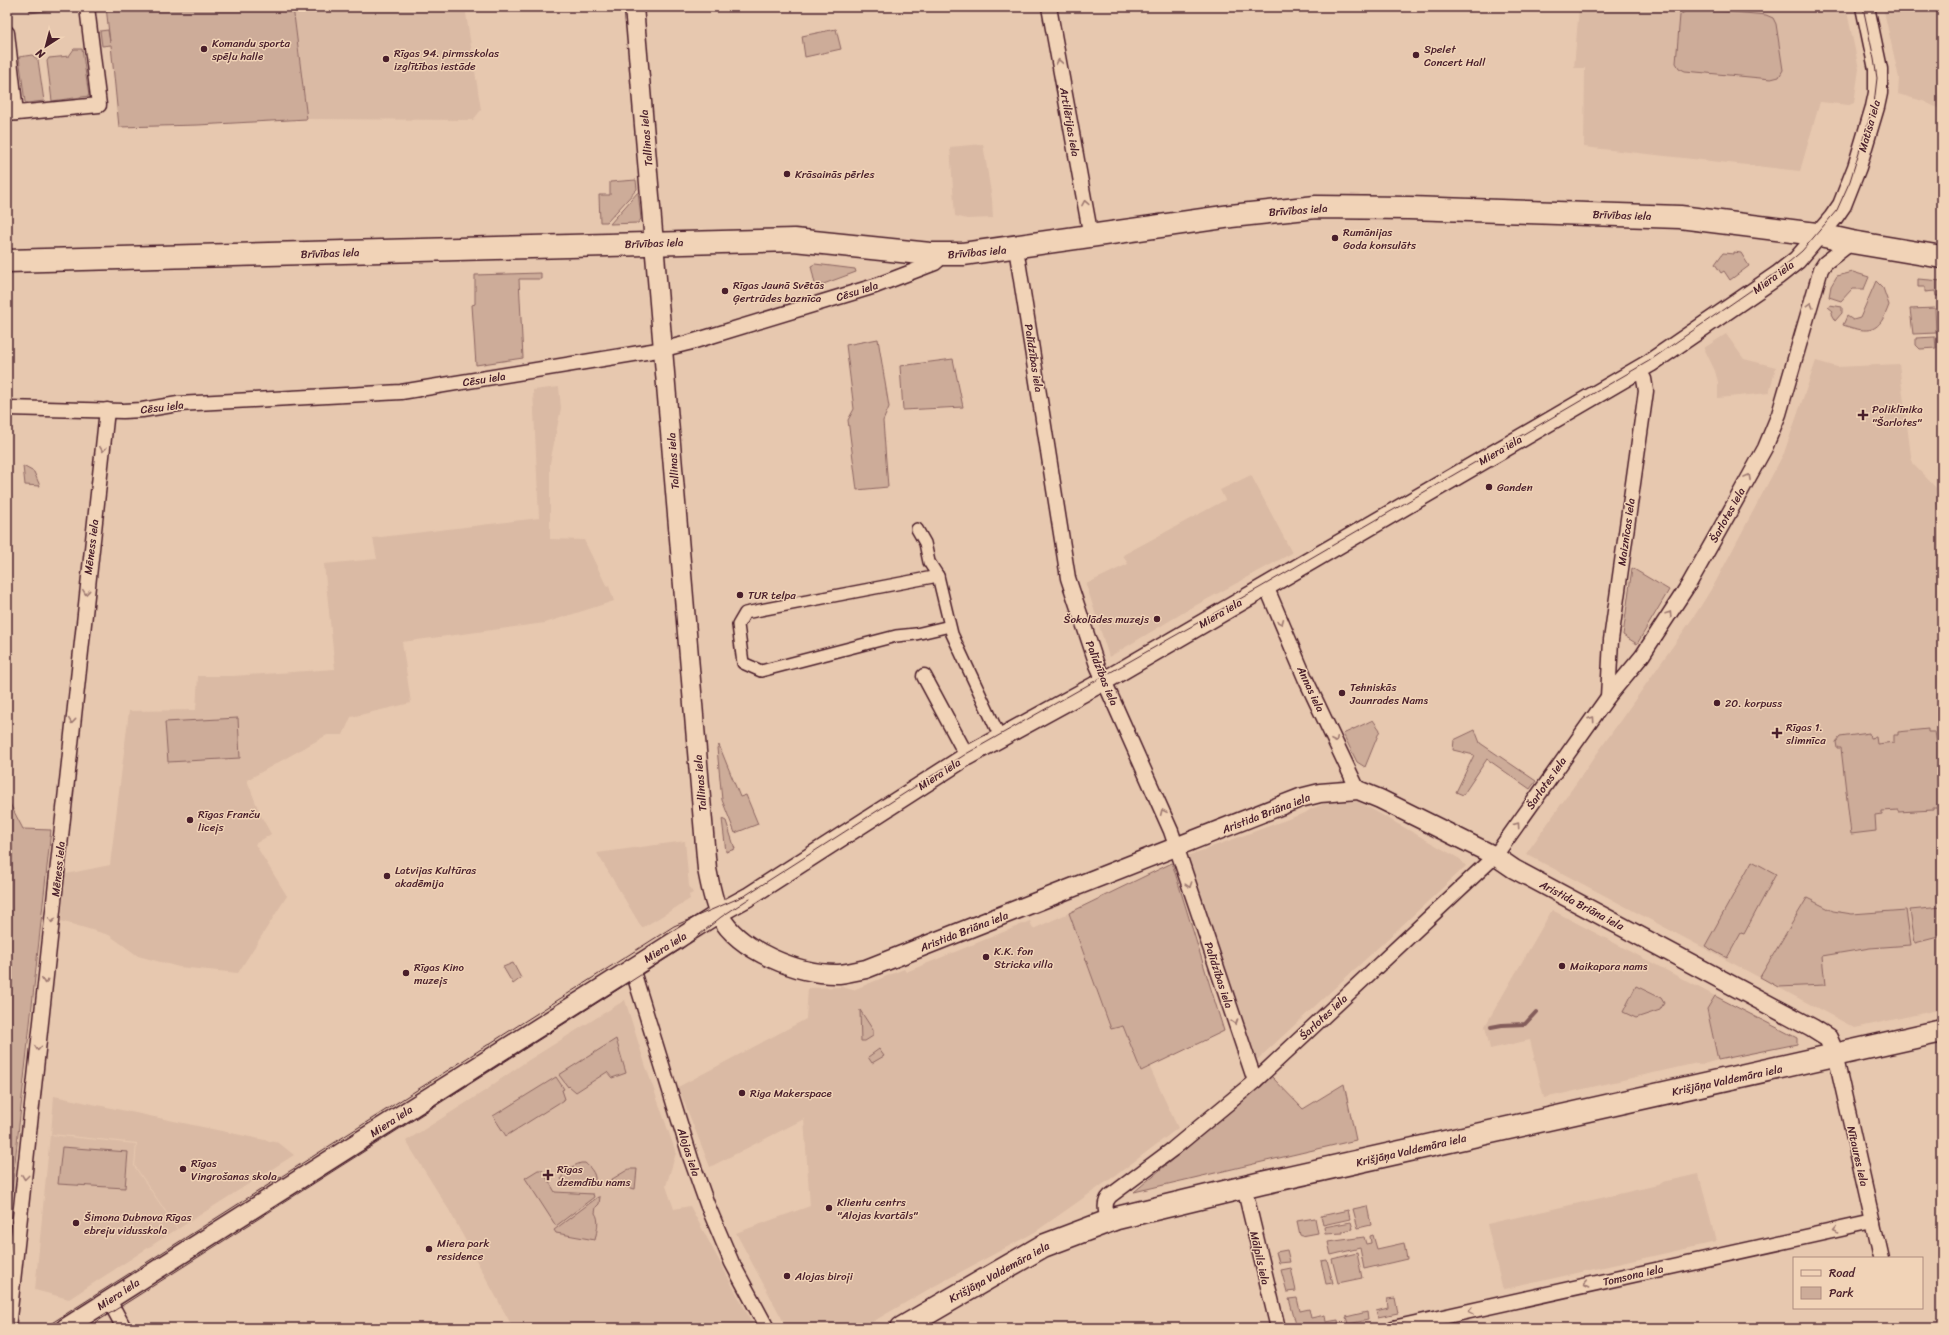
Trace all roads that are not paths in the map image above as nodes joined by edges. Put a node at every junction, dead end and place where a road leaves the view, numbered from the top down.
1 (87, 7) edge
2 (634, 7) edge
3 (1049, 7) edge
4 (1865, 7) edge
5 (7, 33) edge
6 (11, 114) edge
7 (1819, 235) junction
8 (1091, 237) junction
9 (1852, 242) junction
10 (655, 243) junction
11 (1016, 248) junction
12 (944, 255) junction
13 (1942, 257) edge
14 (7, 261) edge
15 (664, 349) junction
16 (1638, 370) junction
17 (7, 408) edge
18 (106, 410) junction
19 (917, 529) dead end
20 (938, 576) junction
21 (1266, 586) junction
22 (950, 626) junction
23 (924, 676) dead end
24 (1104, 681) junction
25 (1608, 697) junction
26 (1000, 738) junction
27 (967, 756) junction
28 (1358, 790) junction
29 (1177, 848) junction
30 (1494, 856) junction
31 (719, 913) junction
32 (632, 968) junction
33 (1942, 1031) edge
34 (1835, 1054) junction
35 (1255, 1081) junction
36 (1244, 1187) junction
37 (1108, 1221) junction
38 (1873, 1222) junction
39 (1881, 1257) edge
40 (109, 1300) junction
41 (8, 1328) edge
42 (65, 1328) edge
43 (124, 1328) edge
44 (767, 1328) edge
45 (902, 1328) edge
46 (1278, 1328) edge
47 (1393, 1328) edge

1 - 6 street
2 - 10 street, Tallinas iela
8 -> 3 street, Artilērijas iela
4 - 7 street, Matīsa iela
5 - 6 street
7 - 8 main road, Brīvības iela
7 - 9 main road, Brīvības iela
7 - 16 street, Miera iela
8 - 11 main road, Brīvības iela
9 - 13 main road, Brīvības iela
25 -> 9 street, Šarlotes iela
10 - 12 main road, Brīvības iela
10 - 14 main road, Brīvības iela
10 - 15 street, Tallinas iela
11 - 12 main road, Brīvības iela
11 - 24 street, Palīdzības iela
12 - 15 street, Cēsu iela
15 - 18 street, Cēsu iela
15 - 31 street, Tallinas iela
16 - 21 street, Miera iela
16 - 25 street, Maiznīcas iela
17 - 18 street, Cēsu iela
18 -> 41 street, Mēness iela
19 - 20 street
20 - 22 street
20 - 22 street
21 - 24 street, Miera iela
21 -> 28 street, Annas iela
22 - 26 street
23 - 27 street
24 - 26 street, Miera iela
29 -> 24 street, Palīdzības iela
30 -> 25 street, Šarlotes iela
26 - 27 street, Miera iela
27 - 31 street, Miera iela
28 - 29 street, Aristida Briāna iela
28 - 30 street, Aristida Briāna iela
29 - 31 street, Aristida Briāna iela
29 -> 35 street, Palīdzības iela
30 - 34 street, Aristida Briāna iela
30 - 35 street, Šarlotes iela
31 - 32 street, Miera iela
32 - 40 street, Miera iela
32 - 44 street, Alojas iela
33 - 34 main road, Krišjāņa Valdemāra iela
34 - 36 main road, Krišjāņa Valdemāra iela
34 - 38 street, Nītaures iela
35 - 37 street, Šarlotes iela
36 - 37 main road, Krišjāņa Valdemāra iela
36 - 46 street, Mālpils iela
37 - 45 main road, Krišjāņa Valdemāra iela
38 - 39 street, Nītaures iela
38 -> 47 street, Tomsona iela
40 - 42 street, Miera iela
40 - 43 street

